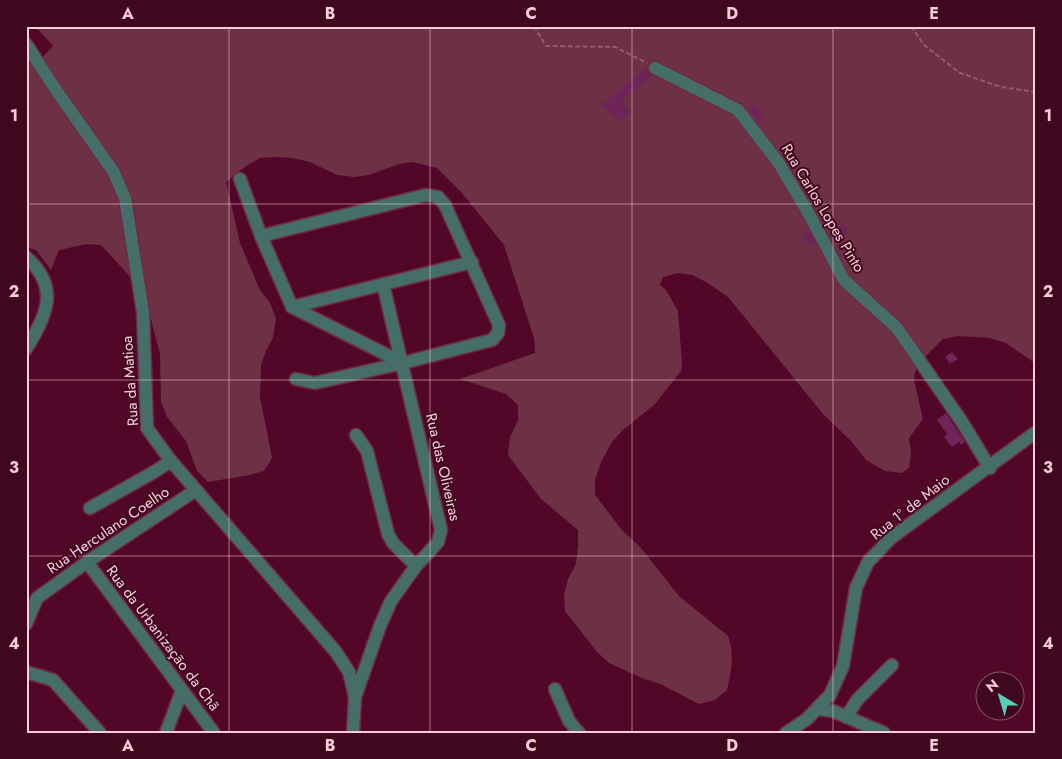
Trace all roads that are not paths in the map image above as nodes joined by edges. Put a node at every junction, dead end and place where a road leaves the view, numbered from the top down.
1 (26, 44) edge
2 (655, 68) road end
3 (240, 179) dead end
4 (261, 236) junction
5 (26, 257) edge
6 (472, 262) junction
7 (383, 284) junction
8 (292, 307) junction
9 (26, 349) edge
10 (403, 363) junction
11 (296, 379) dead end
12 (1036, 432) edge
13 (356, 435) dead end
14 (171, 461) junction
15 (990, 468) junction
16 (196, 490) junction
17 (90, 508) dead end
18 (87, 562) junction
19 (416, 566) junction
20 (26, 624) edge
21 (892, 665) dead end
22 (26, 672) edge
23 (556, 689) dead end
24 (182, 690) junction
25 (354, 697) junction
26 (818, 709) junction
27 (846, 717) junction
28 (100, 733) edge
29 (166, 733) edge
30 (214, 733) edge
31 (353, 733) edge
32 (579, 733) edge
33 (786, 733) edge
34 (884, 733) edge

1 - 14 street, Rua da Matioa
2 - 15 street, Rua Carlos Lopes Pinto
3 - 4 street
4 - 6 street
4 - 8 street
5 - 9 street
6 - 7 street
6 - 10 street
7 - 8 street
7 - 10 street, Rua das Oliveiras
8 - 10 street
10 - 11 street
10 - 19 street, Rua das Oliveiras
12 - 15 street, Rua 1º de Maio
13 - 19 street
14 - 16 street, Rua da Matioa
14 - 17 street
15 - 26 street, Rua 1º de Maio
16 - 18 street, Rua Herculano Coelho
16 - 25 street, Rua da Matioa
18 - 20 street, Rua Herculano Coelho
18 - 24 street, Rua da Urbanização da Chã
19 - 25 street, Rua das Oliveiras
21 - 27 street
22 - 28 street
23 - 32 street
24 - 29 street
24 - 30 street, Rua da Urbanização da Chã
25 - 31 street, Rua da Matioa
26 - 27 street
26 - 33 street, Rua 1º de Maio
27 - 34 street

